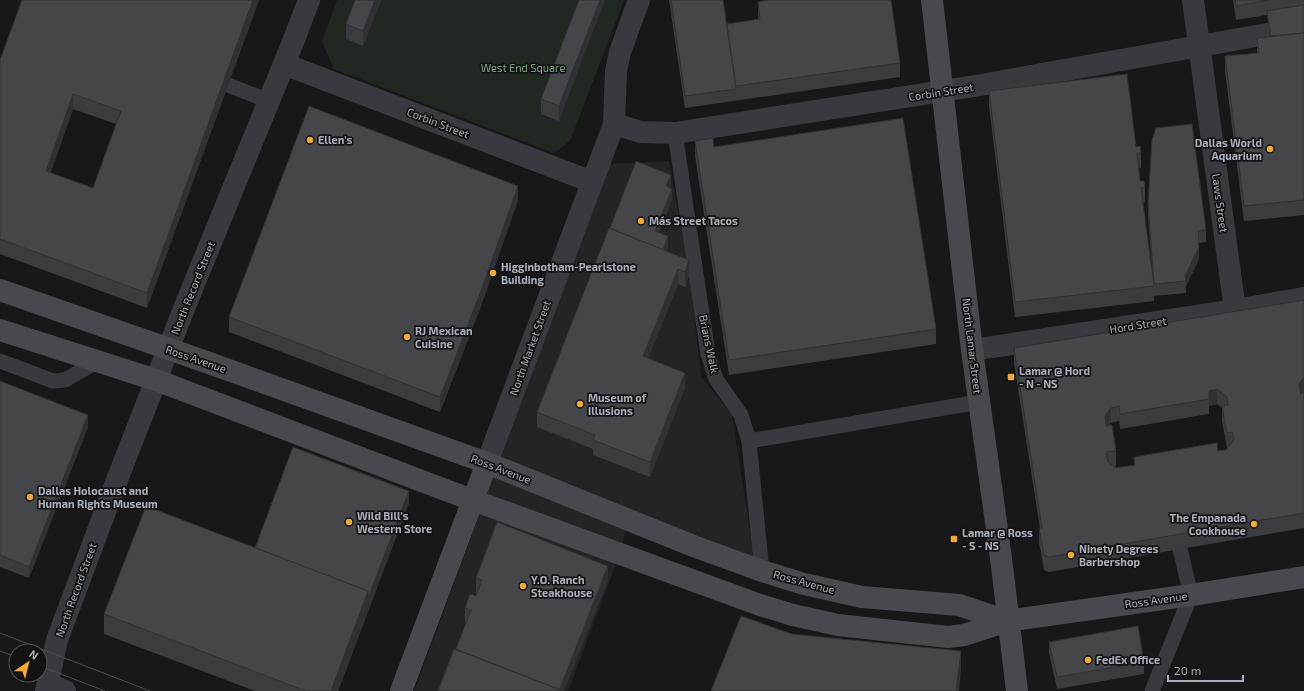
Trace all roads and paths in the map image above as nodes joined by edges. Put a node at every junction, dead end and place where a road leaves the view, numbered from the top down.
1 (309, 0) edge
2 (639, 0) edge
3 (932, 0) edge
4 (1193, 0) edge
5 (1267, 34) dead end
6 (1199, 45) junction
7 (284, 64) junction
8 (228, 85) edge
9 (943, 92) junction
10 (269, 101) junction
11 (614, 124) junction
12 (674, 133) junction
13 (592, 182) junction
14 (0, 290) edge
15 (1304, 298) edge
16 (1235, 310) junction
17 (0, 330) edge
18 (169, 349) junction
19 (972, 350) junction
20 (0, 361) edge
21 (98, 361) junction
22 (156, 380) junction
23 (979, 402) junction
24 (749, 441) junction
25 (487, 463) junction
26 (472, 500) junction
27 (696, 546) junction
28 (1180, 549) edge
29 (762, 571) junction
30 (1304, 577) edge
31 (685, 578) junction
32 (1191, 595) junction
33 (1007, 621) junction
34 (53, 689) edge
35 (401, 691) edge
36 (1017, 691) edge
37 (1152, 691) edge

1 - 7 street, North Record Street
2 - 11 street, North Market Street
3 - 9 main road, North Lamar Street
4 - 6 street, Laws Street
5 - 6 street, Corbin Street
6 - 9 street, Corbin Street
6 - 16 street, Laws Street
7 - 10 street, North Record Street
7 - 13 street, Corbin Street
8 - 10 lane
9 - 12 street, Corbin Street
9 - 19 main road, North Lamar Street
10 - 18 street, North Record Street
11 - 12 street, Corbin Street
11 - 13 street, North Market Street
12 - 24 lane, Brians Walk
13 - 25 street, North Market Street
14 - 18 main road, Ross Avenue
15 - 16 street, Hord Street
16 - 19 street, Hord Street
17 - 21 main road, Ross Avenue
18 - 22 street, North Record Street
18 - 25 main road, Ross Avenue
19 - 23 main road, North Lamar Street
20 - 21 lane
21 - 22 main road, Ross Avenue
22 - 26 main road, Ross Avenue
22 - 34 street, North Record Street
23 - 24 lane
23 - 33 main road, North Lamar Street
24 - 29 lane, Brians Walk
25 - 26 main road, North Market Street
25 - 27 main road, Ross Avenue
26 - 31 main road, Ross Avenue
26 - 35 main road, North Market Street
27 - 29 main road, Ross Avenue
27 - 31 main road
28 - 32 lane
29 - 33 main road, Ross Avenue
30 - 32 main road, Ross Avenue
31 - 33 main road, Ross Avenue
32 - 33 main road, Ross Avenue
32 - 37 lane
33 - 36 main road, North Lamar Street

